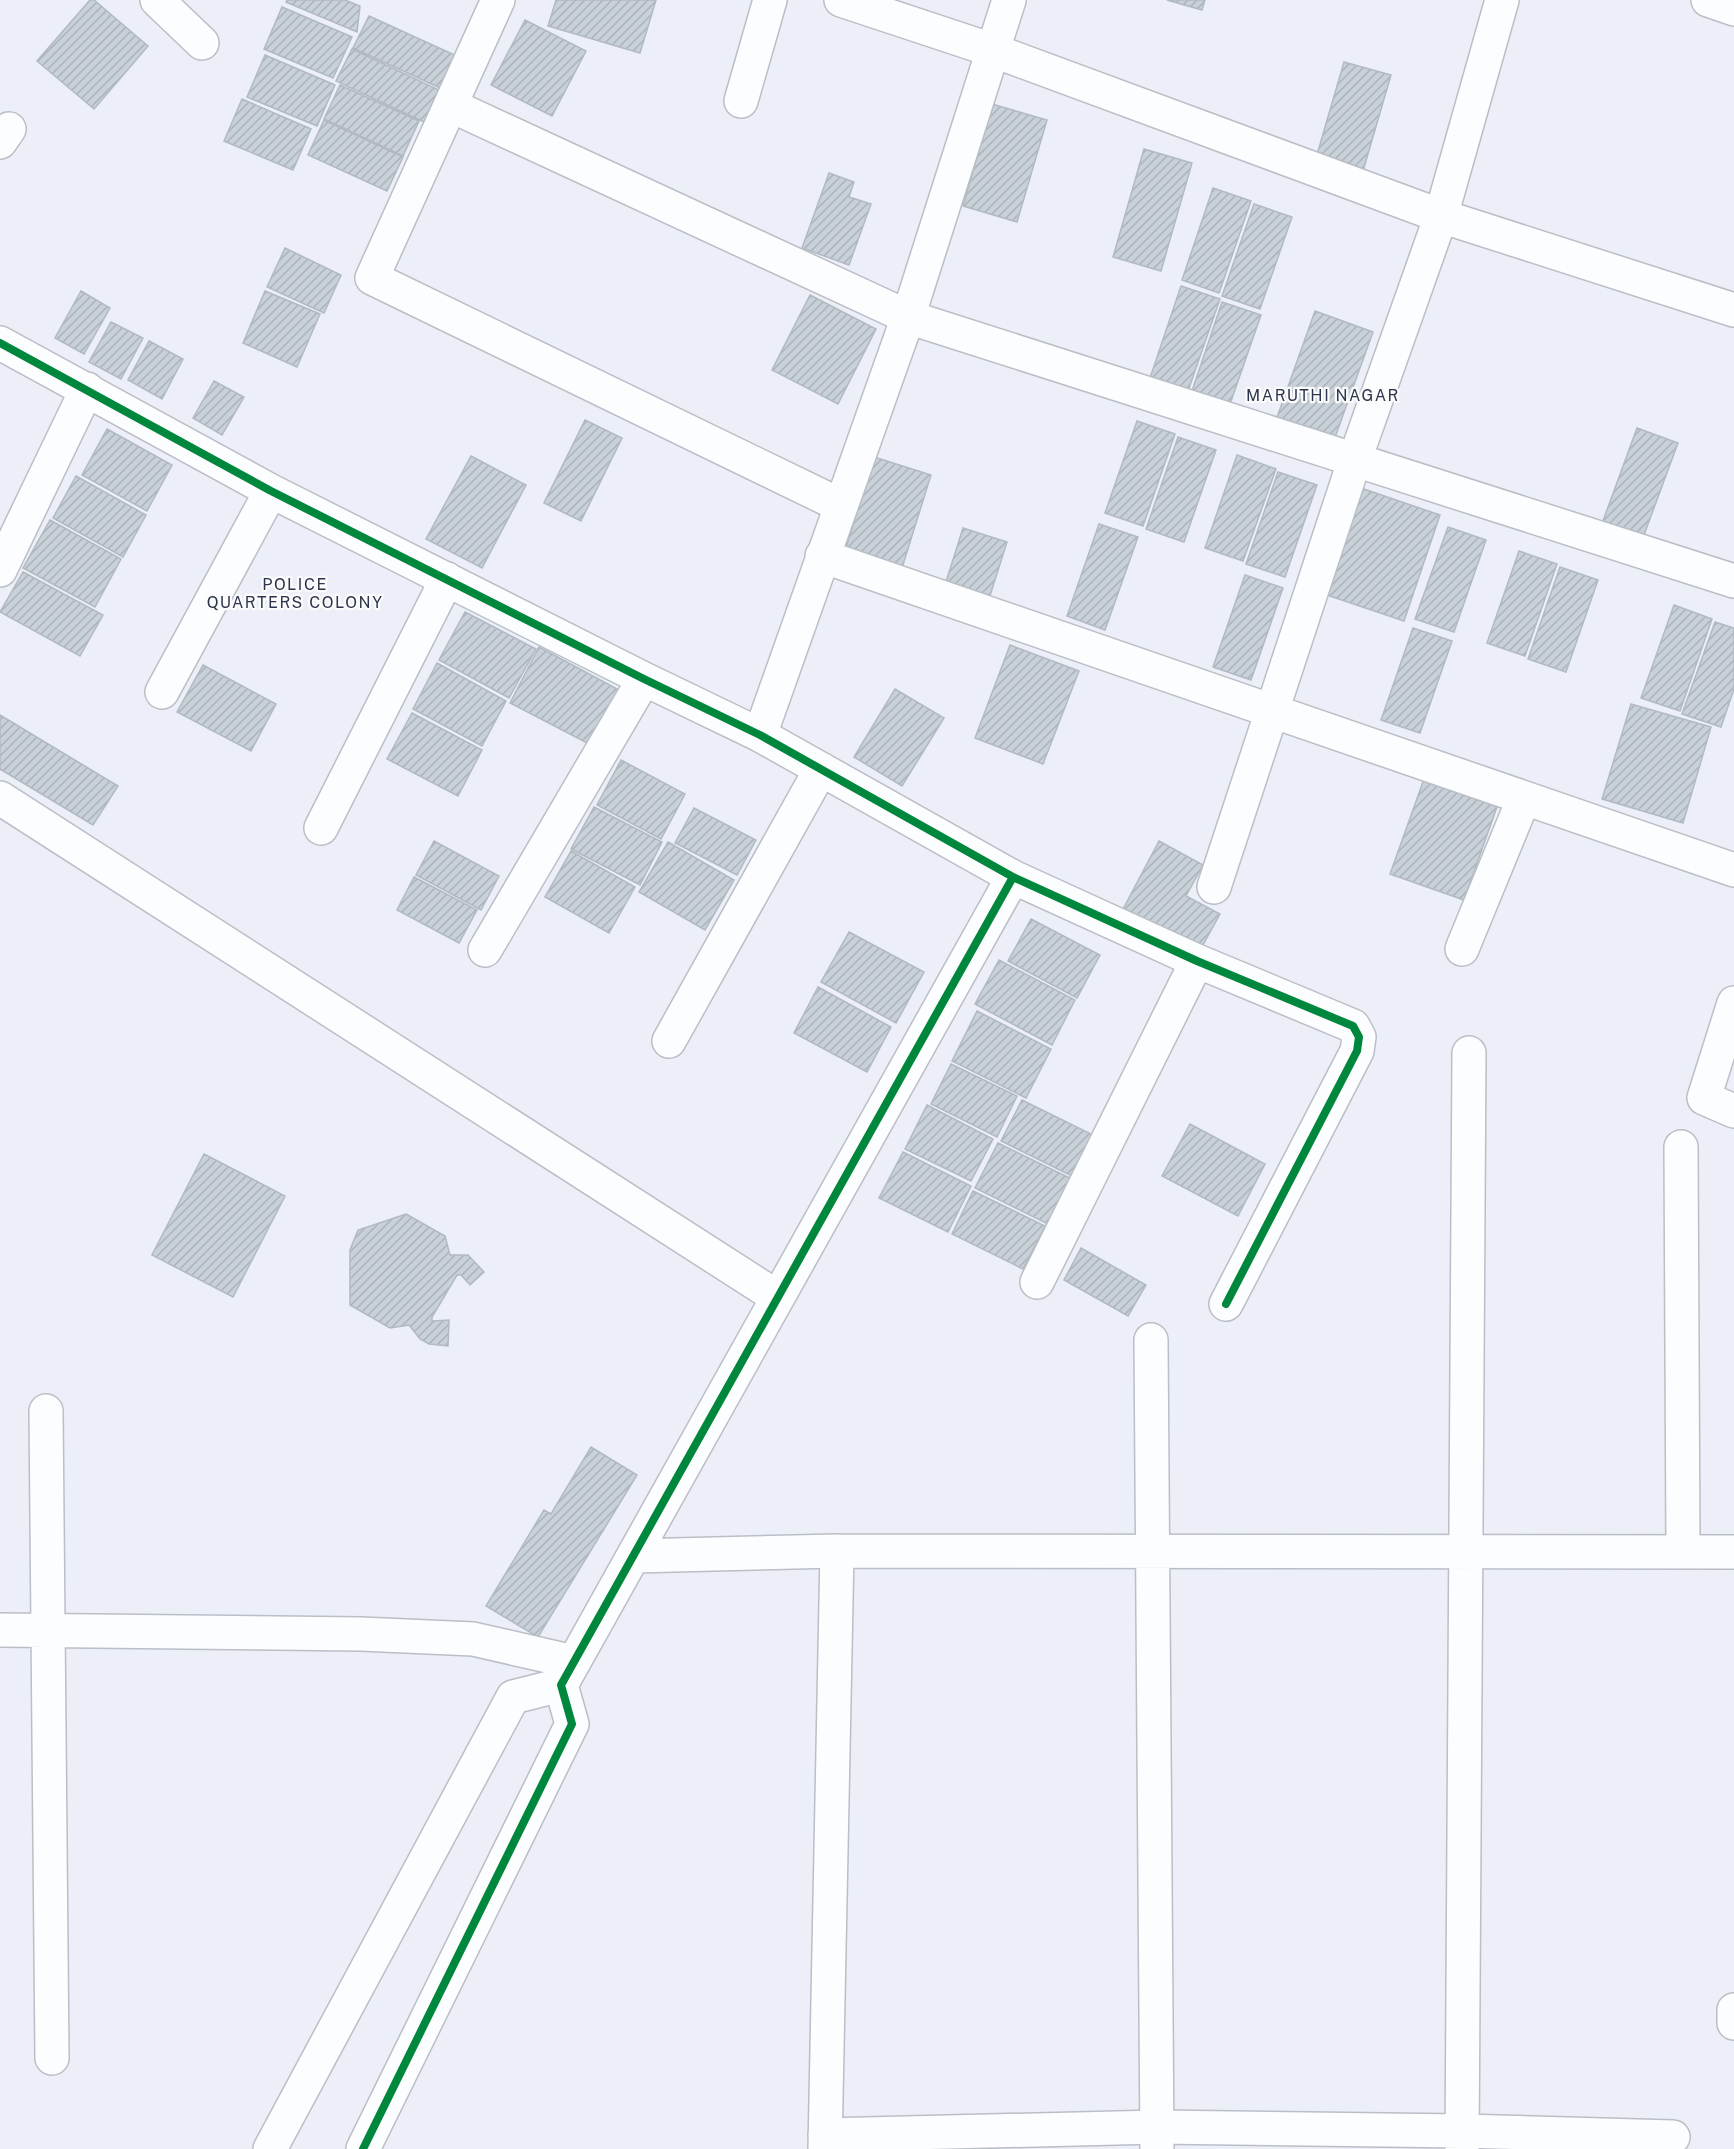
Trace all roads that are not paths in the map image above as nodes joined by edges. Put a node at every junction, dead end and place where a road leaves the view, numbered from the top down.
1 (157, 0) edge
2 (498, 0) edge
3 (770, 0) edge
4 (841, 0) edge
5 (1009, 0) edge
6 (1502, 0) edge
7 (1708, 0) edge
8 (1734, 9) edge
9 (202, 43) dead end
10 (992, 50) junction
11 (741, 101) dead end
12 (452, 106) junction
13 (1441, 216) junction
14 (1734, 309) edge
15 (908, 317) junction
16 (0, 343) edge
17 (87, 389) junction
18 (1354, 459) junction
19 (270, 491) junction
20 (840, 505) junction
21 (822, 556) junction
22 (0, 570) edge
23 (447, 579) junction
24 (1734, 581) edge
25 (644, 679) junction
26 (162, 692) dead end
27 (1273, 711) junction
28 (760, 735) junction
29 (821, 769) junction
30 (0, 798) edge
31 (1524, 798) junction
32 (321, 828) dead end
33 (1734, 870) edge
34 (1013, 877) junction
35 (1214, 887) dead end
36 (1462, 949) dead end
37 (485, 950) dead end
38 (1197, 961) junction
39 (1734, 1003) edge
40 (669, 1041) dead end
41 (1469, 1053) dead end
42 (1734, 1111) edge
43 (1681, 1147) dead end
44 (1037, 1282) dead end
45 (777, 1297) junction
46 (1227, 1304) dead end
47 (1151, 1340) dead end
48 (46, 1411) dead end
49 (1466, 1550) junction
50 (837, 1551) junction
51 (1152, 1551) junction
52 (1683, 1552) junction
53 (1734, 1552) edge
54 (634, 1556) junction
55 (0, 1630) edge
56 (48, 1631) junction
57 (567, 1674) junction
58 (1734, 2010) edge
59 (1734, 2023) edge
60 (52, 2058) dead end
61 (1673, 2137) dead end
62 (1157, 2138) edge
63 (1462, 2140) edge
64 (825, 2142) edge
65 (270, 2149) edge
66 (363, 2149) edge

1 - 9 street
2 - 12 street
3 - 11 street
4 - 10 street
5 - 10 street
6 - 13 street
7 - 8 street
10 - 13 street
10 - 15 street
12 - 15 street
12 - 20 street
13 - 14 street
13 - 18 street
15 - 18 street
15 - 20 street
16 - 17 street
17 - 19 street
17 - 22 street
18 - 24 street
18 - 27 street
19 - 23 street
19 - 26 street
20 - 21 street
21 - 27 street
21 - 28 street
23 - 25 street
23 - 32 street
25 - 28 street
25 - 37 street
27 - 31 street
27 - 35 street
28 - 29 street
29 - 34 street
29 - 40 street
30 - 45 street
31 - 33 street
31 - 36 street
34 - 38 street
34 - 45 street
38 - 44 street
38 - 46 street
39 - 42 street
41 - 49 street
43 - 52 street
45 - 54 street
47 - 51 street
48 - 56 street
49 - 51 street
49 - 52 street
49 - 63 street
50 - 51 street
50 - 54 street
50 - 64 street
51 - 62 street
52 - 53 street
54 - 57 street
55 - 56 street
56 - 57 street
56 - 60 street
57 - 65 street
57 - 66 street
58 - 59 street
61 - 63 street
62 - 63 street
62 - 64 street

